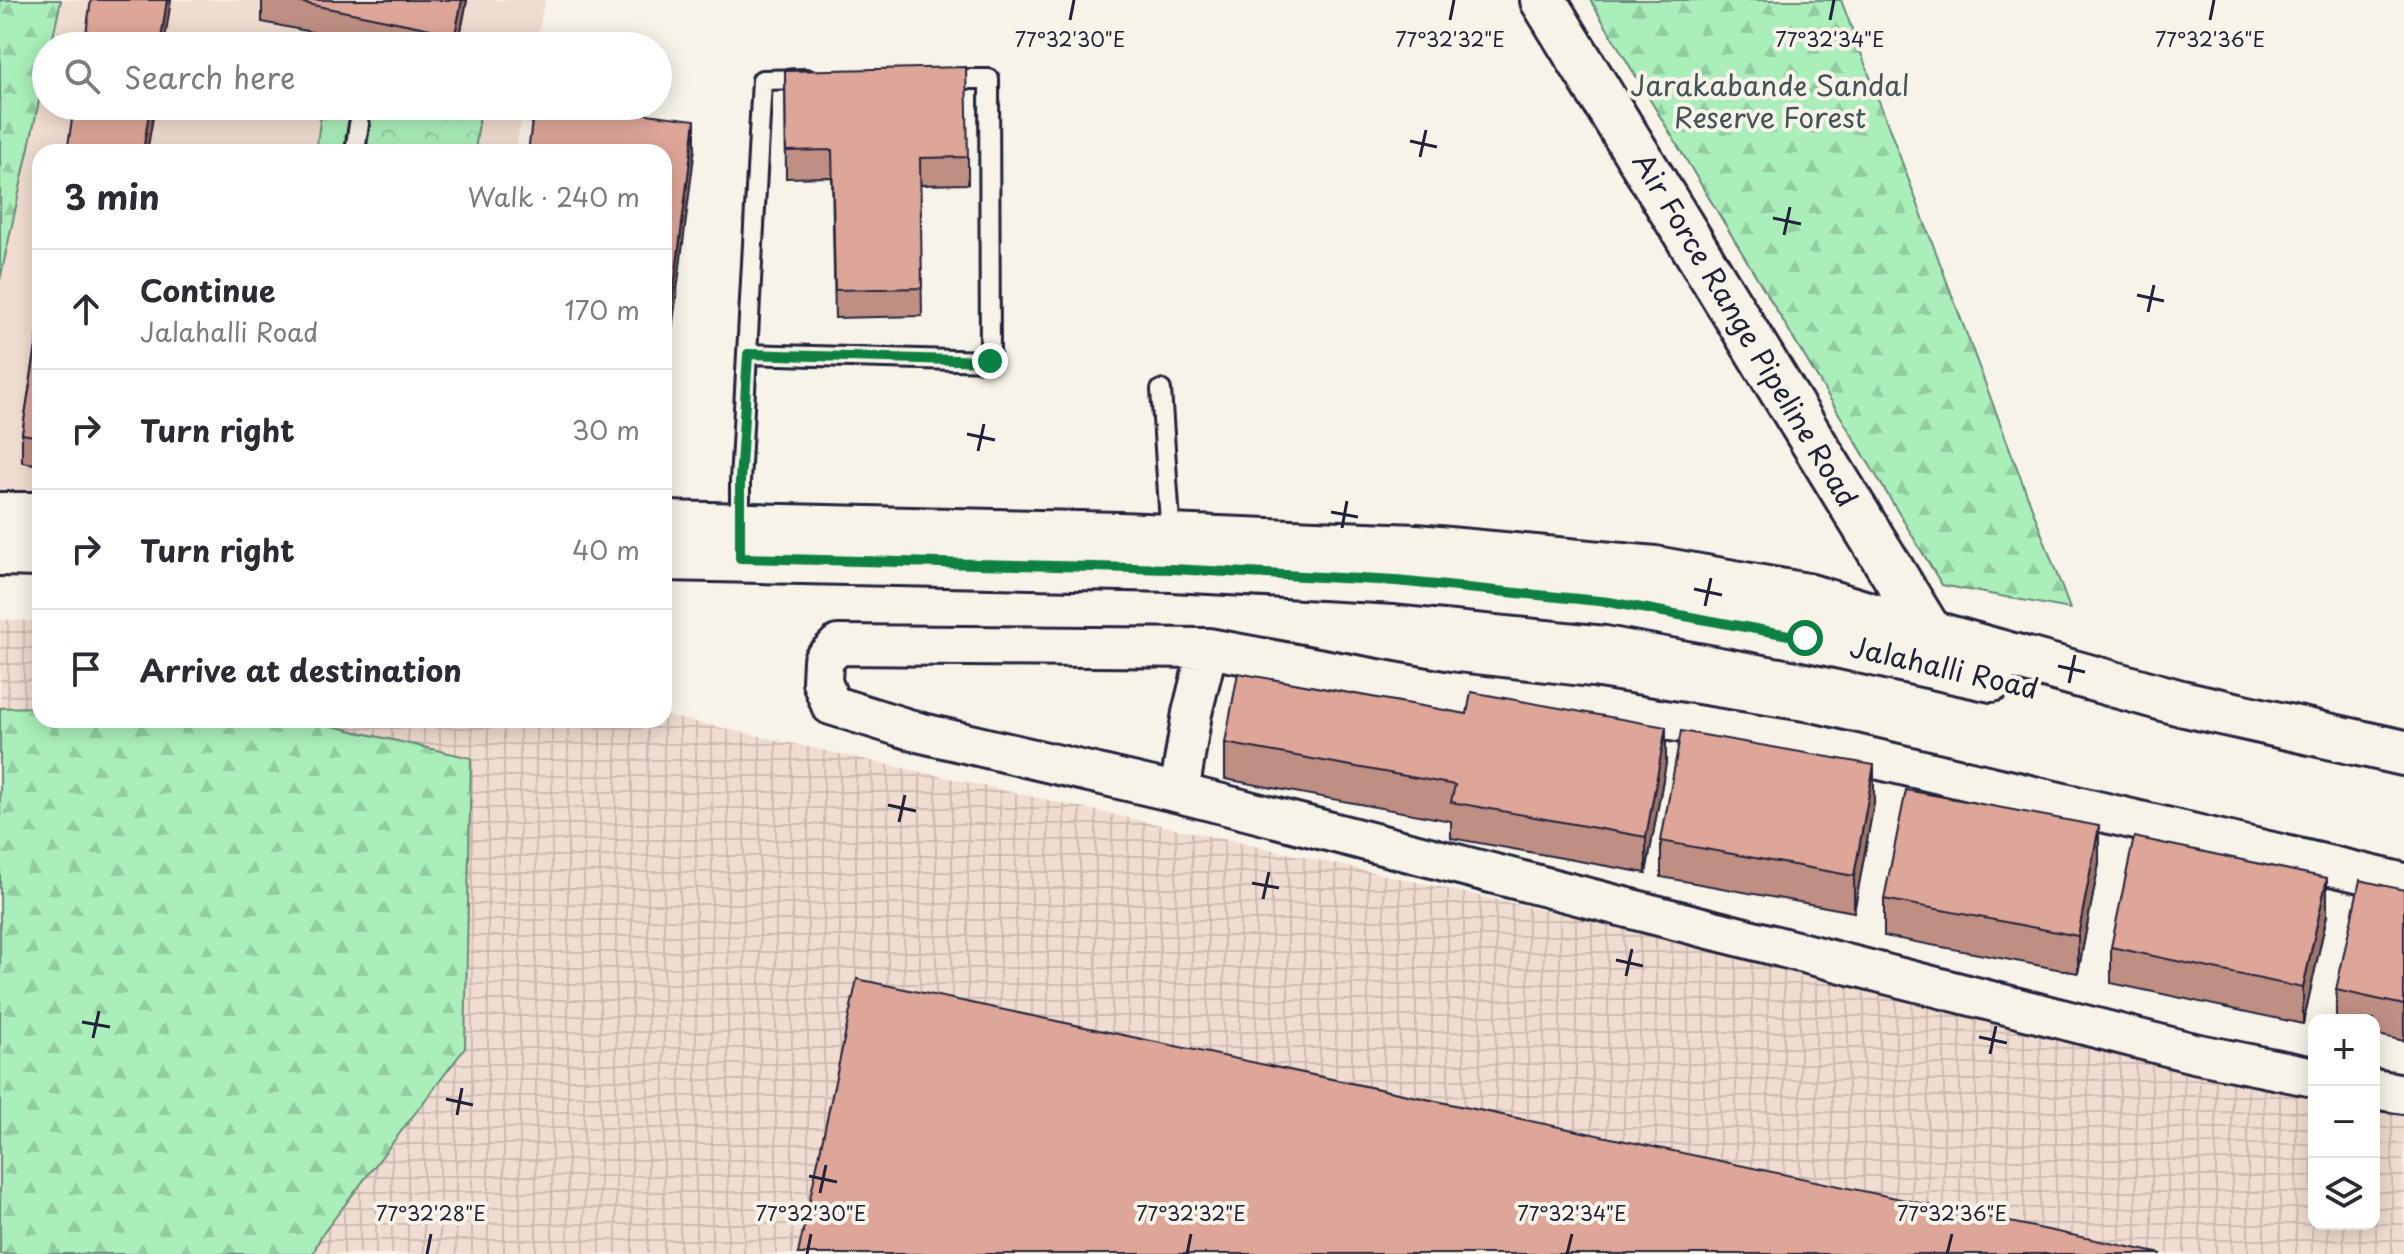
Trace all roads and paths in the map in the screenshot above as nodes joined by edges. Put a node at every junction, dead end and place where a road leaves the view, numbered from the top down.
1 (1543, 0) edge
2 (823, 79) edge
3 (928, 79) edge
4 (359, 124) dead end
5 (356, 144) edge
6 (748, 354) junction
7 (1161, 390) dead end
8 (0, 515) edge
9 (32, 515) edge
10 (672, 526) edge
11 (1171, 537) junction
12 (740, 541) junction
13 (0, 553) edge
14 (32, 554) edge
15 (672, 556) edge
16 (1208, 648) junction
17 (1929, 649) junction
18 (2404, 753) edge
19 (2404, 771) edge
20 (1179, 793) junction
21 (2404, 883) edge
22 (2308, 1076) edge
23 (2380, 1090) edge
24 (2404, 1094) edge

1 - 17 main road, Air Force Range Pipeline Road
2 - 6 lane
3 - 6 lane
4 - 5 lane
6 - 12 lane
7 - 11 lane
8 - 9 main road
10 - 12 main road
11 - 12 main road
11 - 17 main road
12 - 15 main road, Jalahalli Road
12 - 17 main road, Jalahalli Road
13 - 14 main road
16 - 20 street
16 - 20 street
16 - 21 street
17 - 18 main road, Jalahalli Road
17 - 19 main road, Jalahalli Road
20 - 22 street
23 - 24 street

